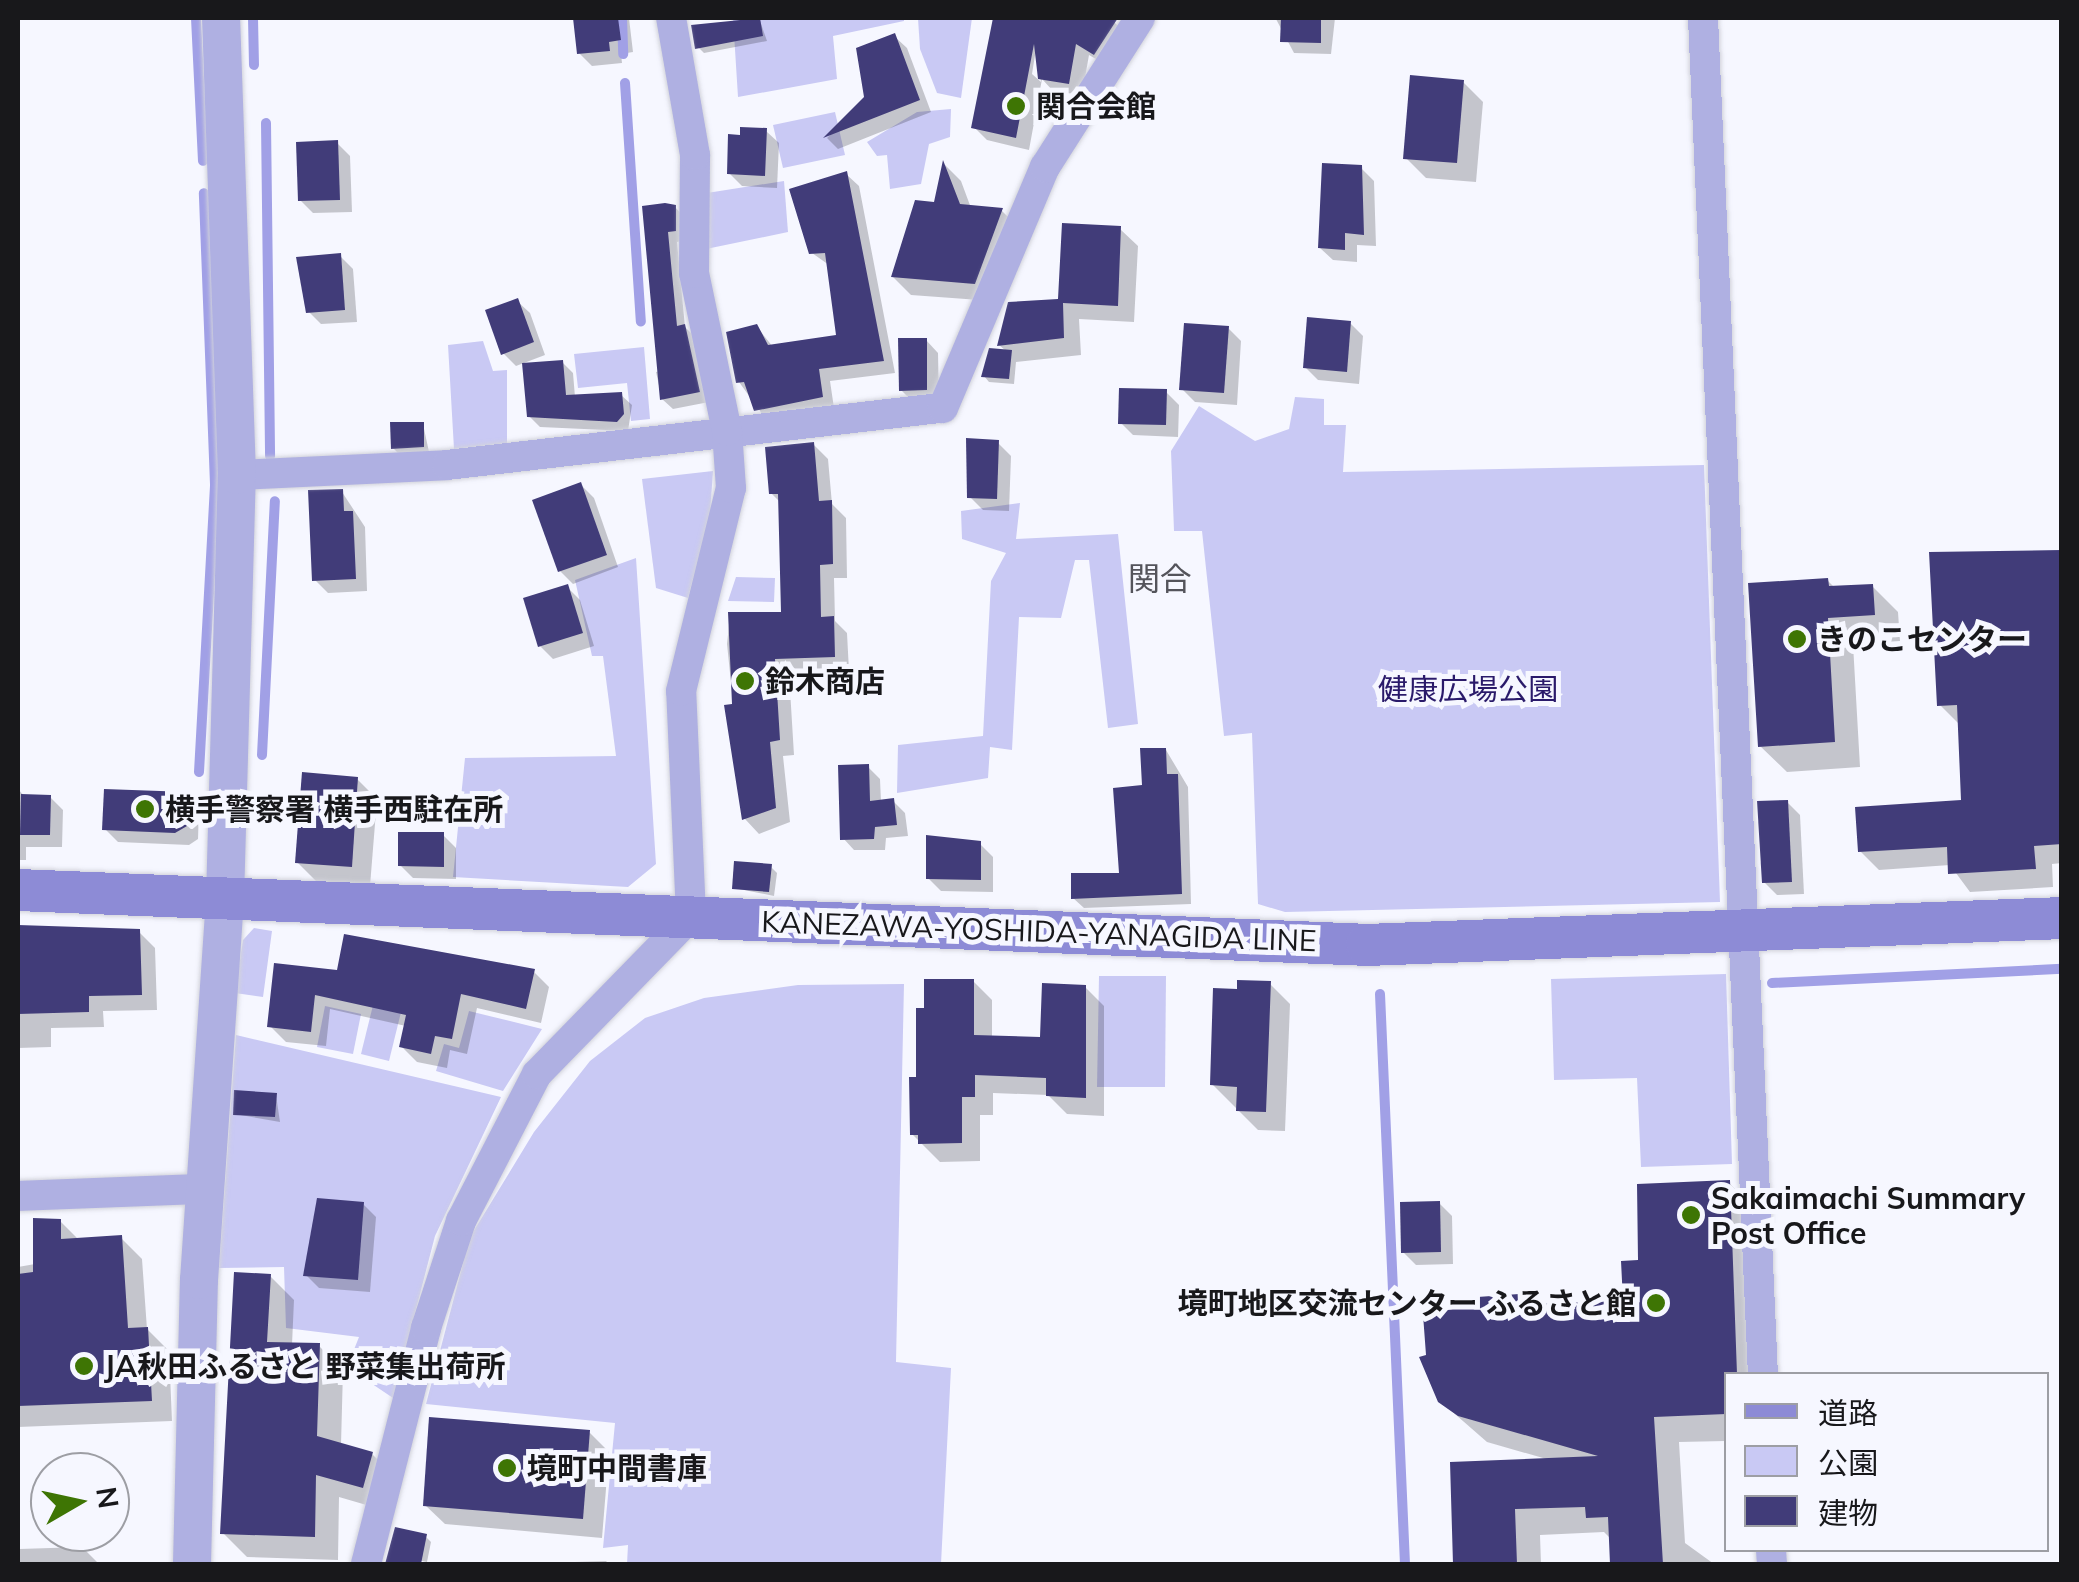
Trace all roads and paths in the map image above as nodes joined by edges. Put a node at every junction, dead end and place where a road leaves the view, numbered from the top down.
1 (222, 18) edge
2 (671, 18) edge
3 (1140, 18) edge
4 (1703, 18) edge
5 (728, 431) junction
6 (237, 475) junction
7 (18, 890) edge
8 (225, 899) junction
9 (690, 916) junction
10 (2062, 918) edge
11 (1744, 934) junction
12 (204, 1189) junction
13 (18, 1196) edge
14 (1763, 1372) edge
15 (192, 1564) edge
16 (366, 1564) edge

1 - 6 street
2 - 5 street
3 - 5 street
4 - 11 street
5 - 6 street
5 - 9 street
6 - 8 street
7 - 8 main road, KANEZAWA-YOSHIDA-YANAGIDA LINE
8 - 9 main road, KANEZAWA-YOSHIDA-YANAGIDA LINE
8 - 12 street
9 - 11 main road, KANEZAWA-YOSHIDA-YANAGIDA LINE
9 - 16 street
10 - 11 main road, KANEZAWA-YOSHIDA-YANAGIDA LINE
11 - 14 street
12 - 13 street
12 - 15 street

